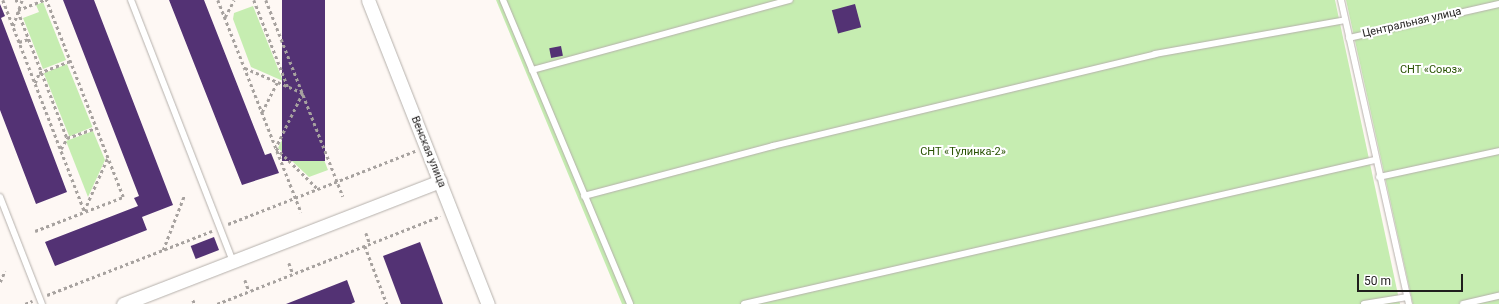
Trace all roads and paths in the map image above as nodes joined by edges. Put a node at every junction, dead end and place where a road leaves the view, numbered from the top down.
1 (3, 0) edge
2 (15, 0) edge
3 (45, 0) edge
4 (131, 0) edge
5 (218, 0) edge
6 (234, 0) edge
7 (254, 0) edge
8 (266, 0) edge
9 (368, 0) edge
10 (503, 0) edge
11 (790, 0) edge
12 (1341, 0) edge
13 (21, 1) edge
14 (1499, 4) edge
15 (18, 10) junction
16 (225, 18) junction
17 (1345, 20) junction
18 (13, 26) junction
19 (1349, 38) junction
20 (29, 39) junction
21 (19, 42) junction
22 (70, 61) junction
23 (245, 68) junction
24 (532, 70) junction
25 (42, 72) junction
26 (277, 82) junction
27 (35, 83) junction
28 (288, 87) junction
29 (303, 93) junction
30 (262, 112) junction
31 (96, 128) junction
32 (67, 138) junction
33 (276, 148) junction
34 (60, 149) junction
35 (1499, 151) edge
36 (108, 158) junction
37 (1375, 160) junction
38 (1379, 177) junction
39 (440, 181) junction
40 (318, 189) dead end
41 (184, 196) dead end
42 (343, 196) dead end
43 (584, 196) junction
44 (0, 197) edge
45 (84, 211) junction
46 (301, 212) dead end
47 (452, 212) junction
48 (35, 231) dead end
49 (366, 233) dead end
50 (370, 244) junction
51 (365, 246) junction
52 (163, 250) dead end
53 (233, 261) junction
54 (289, 263) dead end
55 (5, 270) dead end
56 (293, 274) junction
57 (245, 280) dead end
58 (0, 282) edge
59 (249, 291) junction
60 (1499, 296) edge
61 (1407, 297) junction
62 (193, 300) dead end
63 (42, 304) edge
64 (123, 304) edge
65 (195, 304) edge
66 (217, 304) edge
67 (387, 304) edge
68 (488, 304) edge
69 (630, 304) edge
70 (744, 304) edge
71 (1364, 304) edge
72 (1409, 304) edge
73 (1463, 304) edge

1 - 18 path
2 - 13 path
3 - 15 path
3 - 22 path
4 - 53 lane
5 - 16 path
6 - 16 path
7 - 28 path
8 - 29 path
9 - 39 street, Венская улица
10 - 24 lane
11 - 24 lane
12 - 17 lane
13 - 15 path
14 - 19 lane, Центральная улица
15 - 18 path
15 - 20 path
16 - 23 path
17 - 19 lane
17 - 43 lane
18 - 21 path
19 - 37 lane
20 - 21 path
20 - 25 path
21 - 27 path
22 - 25 path
22 - 31 path
23 - 26 path
23 - 30 path
24 - 43 lane
25 - 27 path
25 - 32 path
26 - 28 path
26 - 30 path
27 - 34 path
28 - 29 path
29 - 33 path
29 - 42 path
30 - 33 path
31 - 32 path
31 - 36 path
32 - 34 path
33 - 40 path
33 - 46 path
34 - 45 path
35 - 38 lane
36 - 45 path
36 - 45 path
37 - 38 lane
37 - 70 lane
38 - 61 lane
39 - 47 street, Венская улица
39 - 53 street
41 - 52 path
43 - 69 lane
44 - 63 lane
45 - 48 path
47 - 50 path
47 - 68 street, Венская улица
49 - 50 path
50 - 51 path
51 - 56 path
51 - 67 path
53 - 64 street
54 - 56 path
55 - 58 path
56 - 59 path
57 - 59 path
59 - 66 path
60 - 73 lane
61 - 71 lane
61 - 72 lane
62 - 65 path

